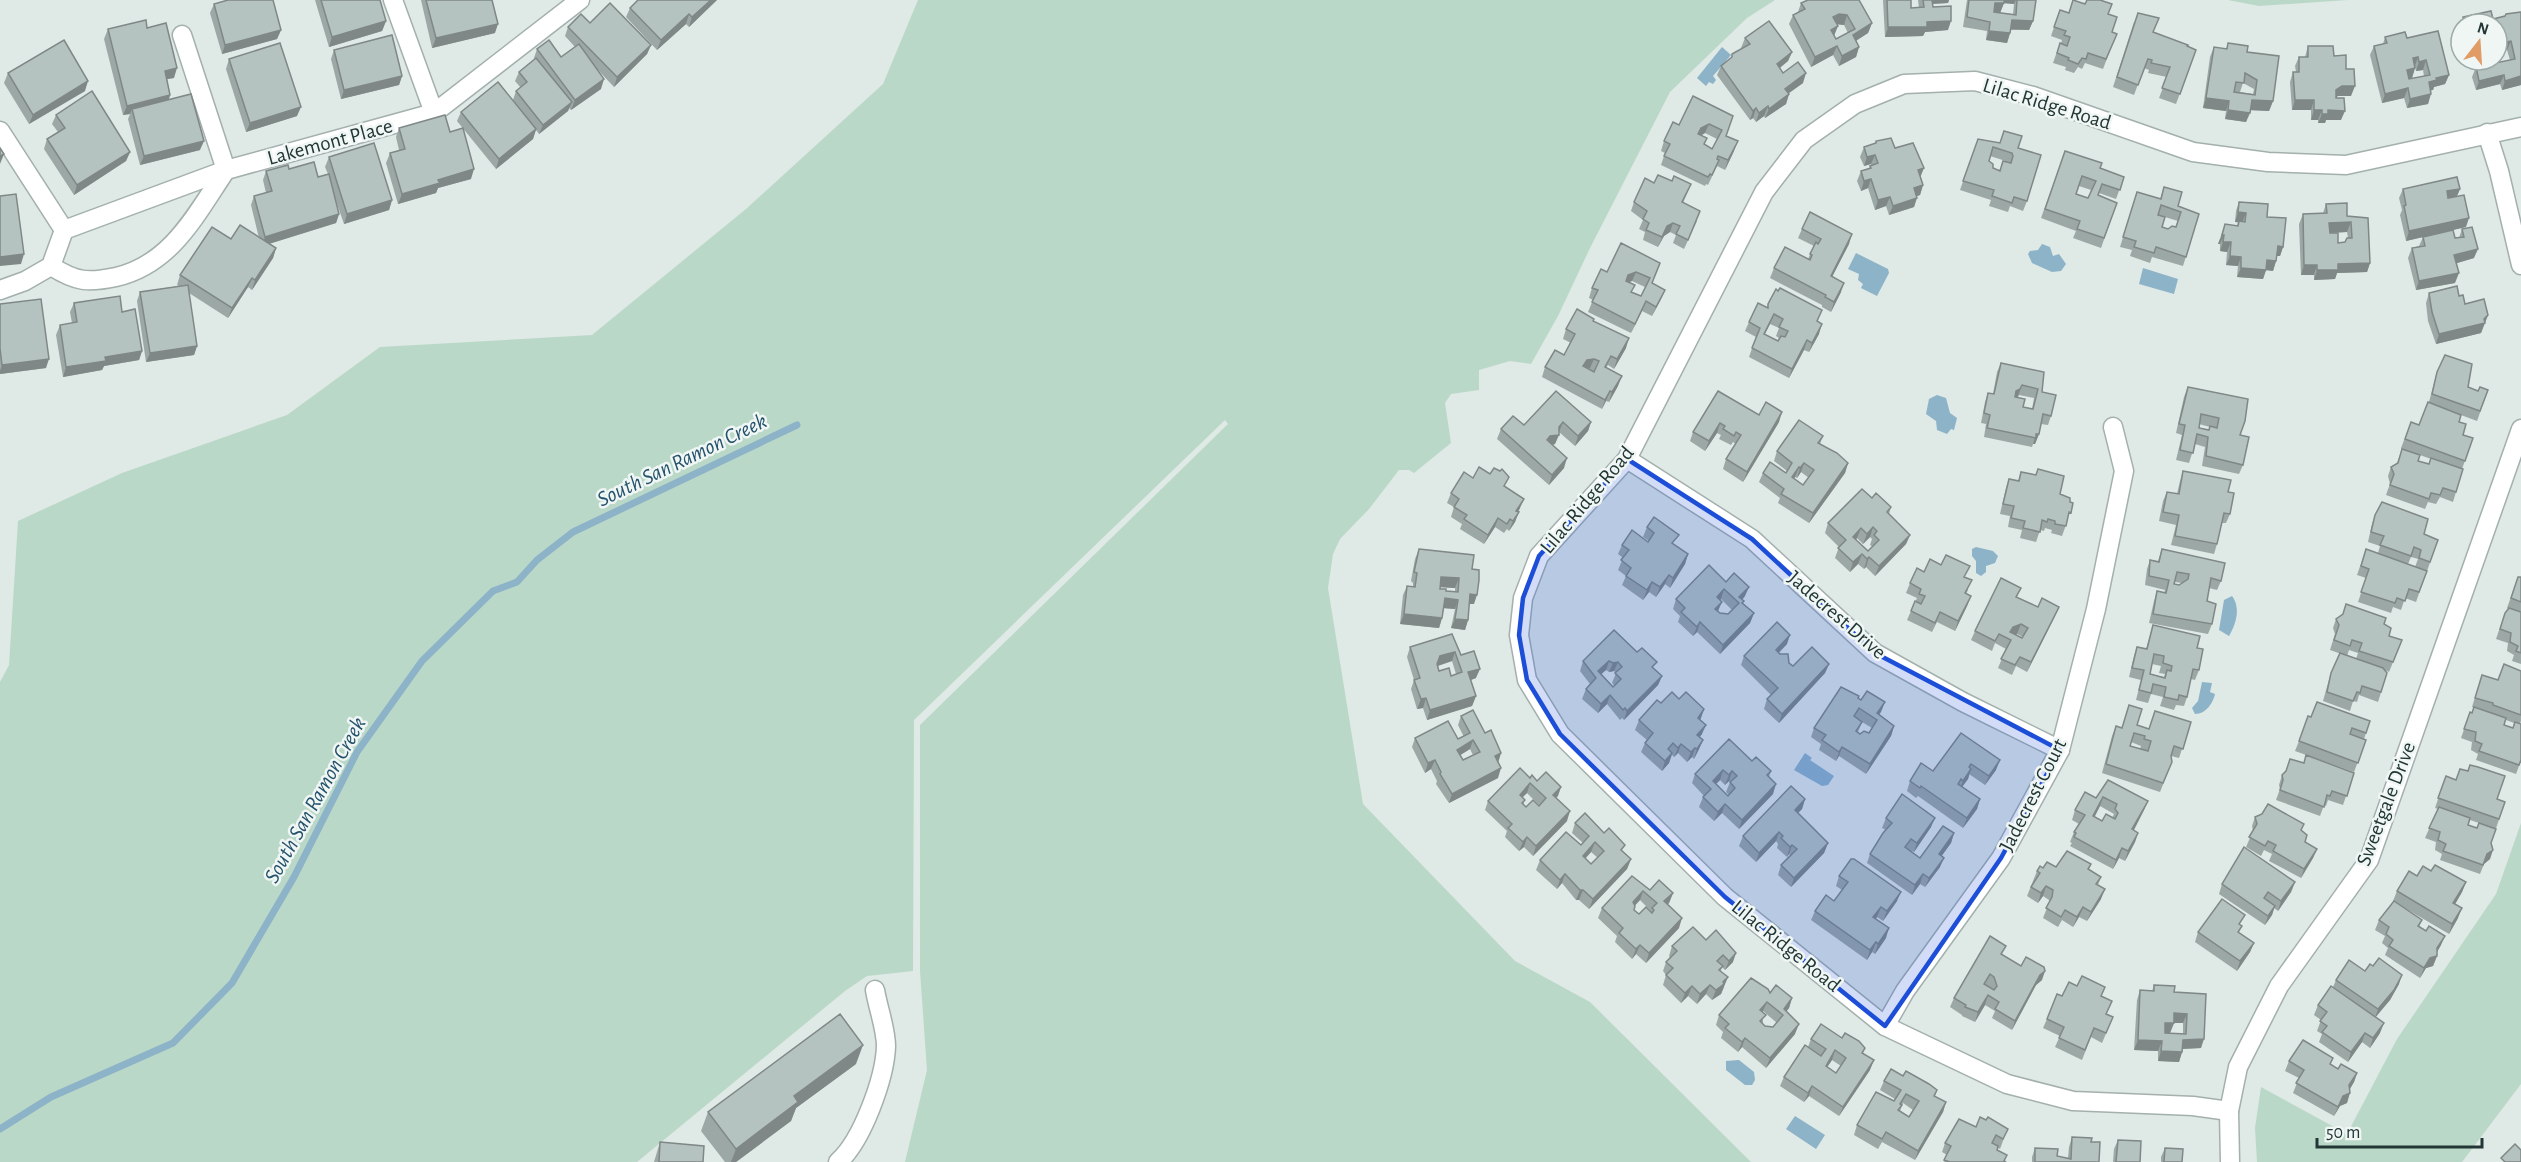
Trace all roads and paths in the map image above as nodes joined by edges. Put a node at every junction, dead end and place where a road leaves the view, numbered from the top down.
1 (393, 0) edge
2 (580, 0) edge
3 (182, 35) dead end
4 (434, 113) junction
5 (2521, 127) edge
6 (0, 131) edge
7 (2487, 133) junction
8 (226, 170) junction
9 (64, 230) junction
10 (2521, 265) edge
11 (51, 266) junction
12 (0, 290) edge
13 (2113, 427) dead end
14 (2521, 429) edge
15 (1627, 459) junction
16 (2060, 750) junction
17 (875, 990) dead end
18 (1885, 1026) junction
19 (2229, 1111) junction
20 (838, 1162) edge
21 (2230, 1162) edge

1 - 4 street
2 - 4 street, Lakemont Place
3 - 8 street
4 - 8 street, Lakemont Place
5 - 7 street, Lilac Ridge Road
6 - 9 street
7 - 10 street
7 - 15 street, Lilac Ridge Road
8 - 9 street, Lakemont Place
8 - 11 street
9 - 11 street
11 - 12 street
13 - 16 street, Jadecrest Court
14 - 19 street, Sweetgale Drive
15 - 16 street, Jadecrest Drive
15 - 18 street, Lilac Ridge Road
16 - 18 street, Jadecrest Court
17 - 20 street
18 - 19 street, Lilac Ridge Road
19 - 21 street, Sweetgale Drive

